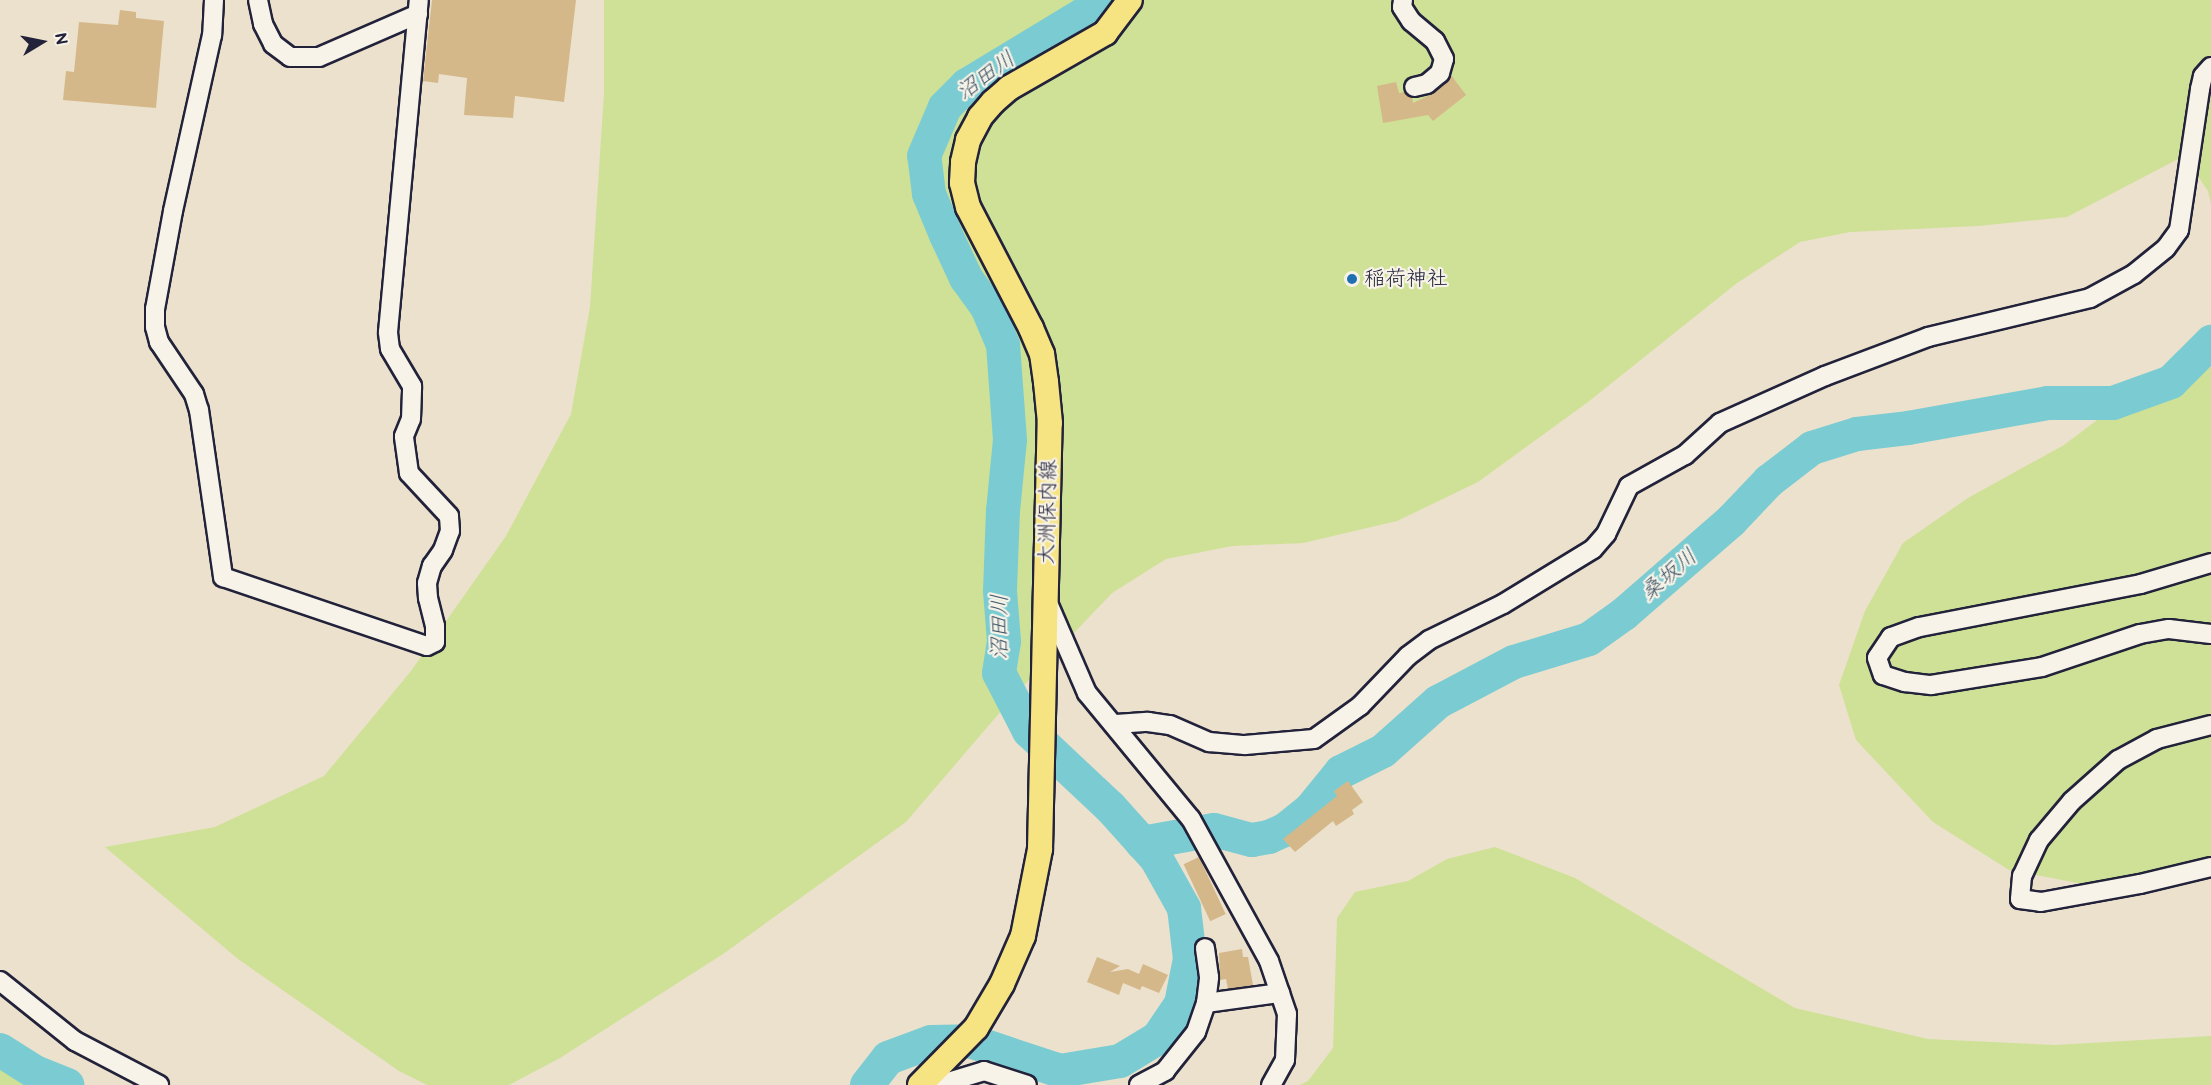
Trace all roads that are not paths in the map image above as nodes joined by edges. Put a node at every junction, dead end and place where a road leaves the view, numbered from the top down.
1 (214, 0) edge
2 (258, 0) edge
3 (1130, 0) edge
4 (1404, 0) edge
5 (418, 7) edge
6 (2211, 67) edge
7 (1414, 87) dead end
8 (2211, 563) edge
9 (1046, 598) junction
10 (2211, 634) edge
11 (1116, 724) junction
12 (2211, 725) edge
13 (2211, 867) edge
14 (1205, 948) dead end
15 (0, 981) edge
16 (1280, 993) junction
17 (1206, 1003) junction
18 (159, 1085) edge
19 (920, 1085) edge
20 (938, 1085) edge
21 (1026, 1085) edge
22 (1139, 1085) edge
23 (1271, 1085) edge

1 - 5 street
2 - 5 street
3 - 9 main road, 大洲保内線
4 - 7 street
6 - 11 street
8 - 10 street
9 - 11 street
9 - 19 main road, 大洲保内線
11 - 16 street
12 - 13 street
14 - 17 street
15 - 18 street
16 - 17 street
16 - 23 street
17 - 22 street
20 - 21 street

